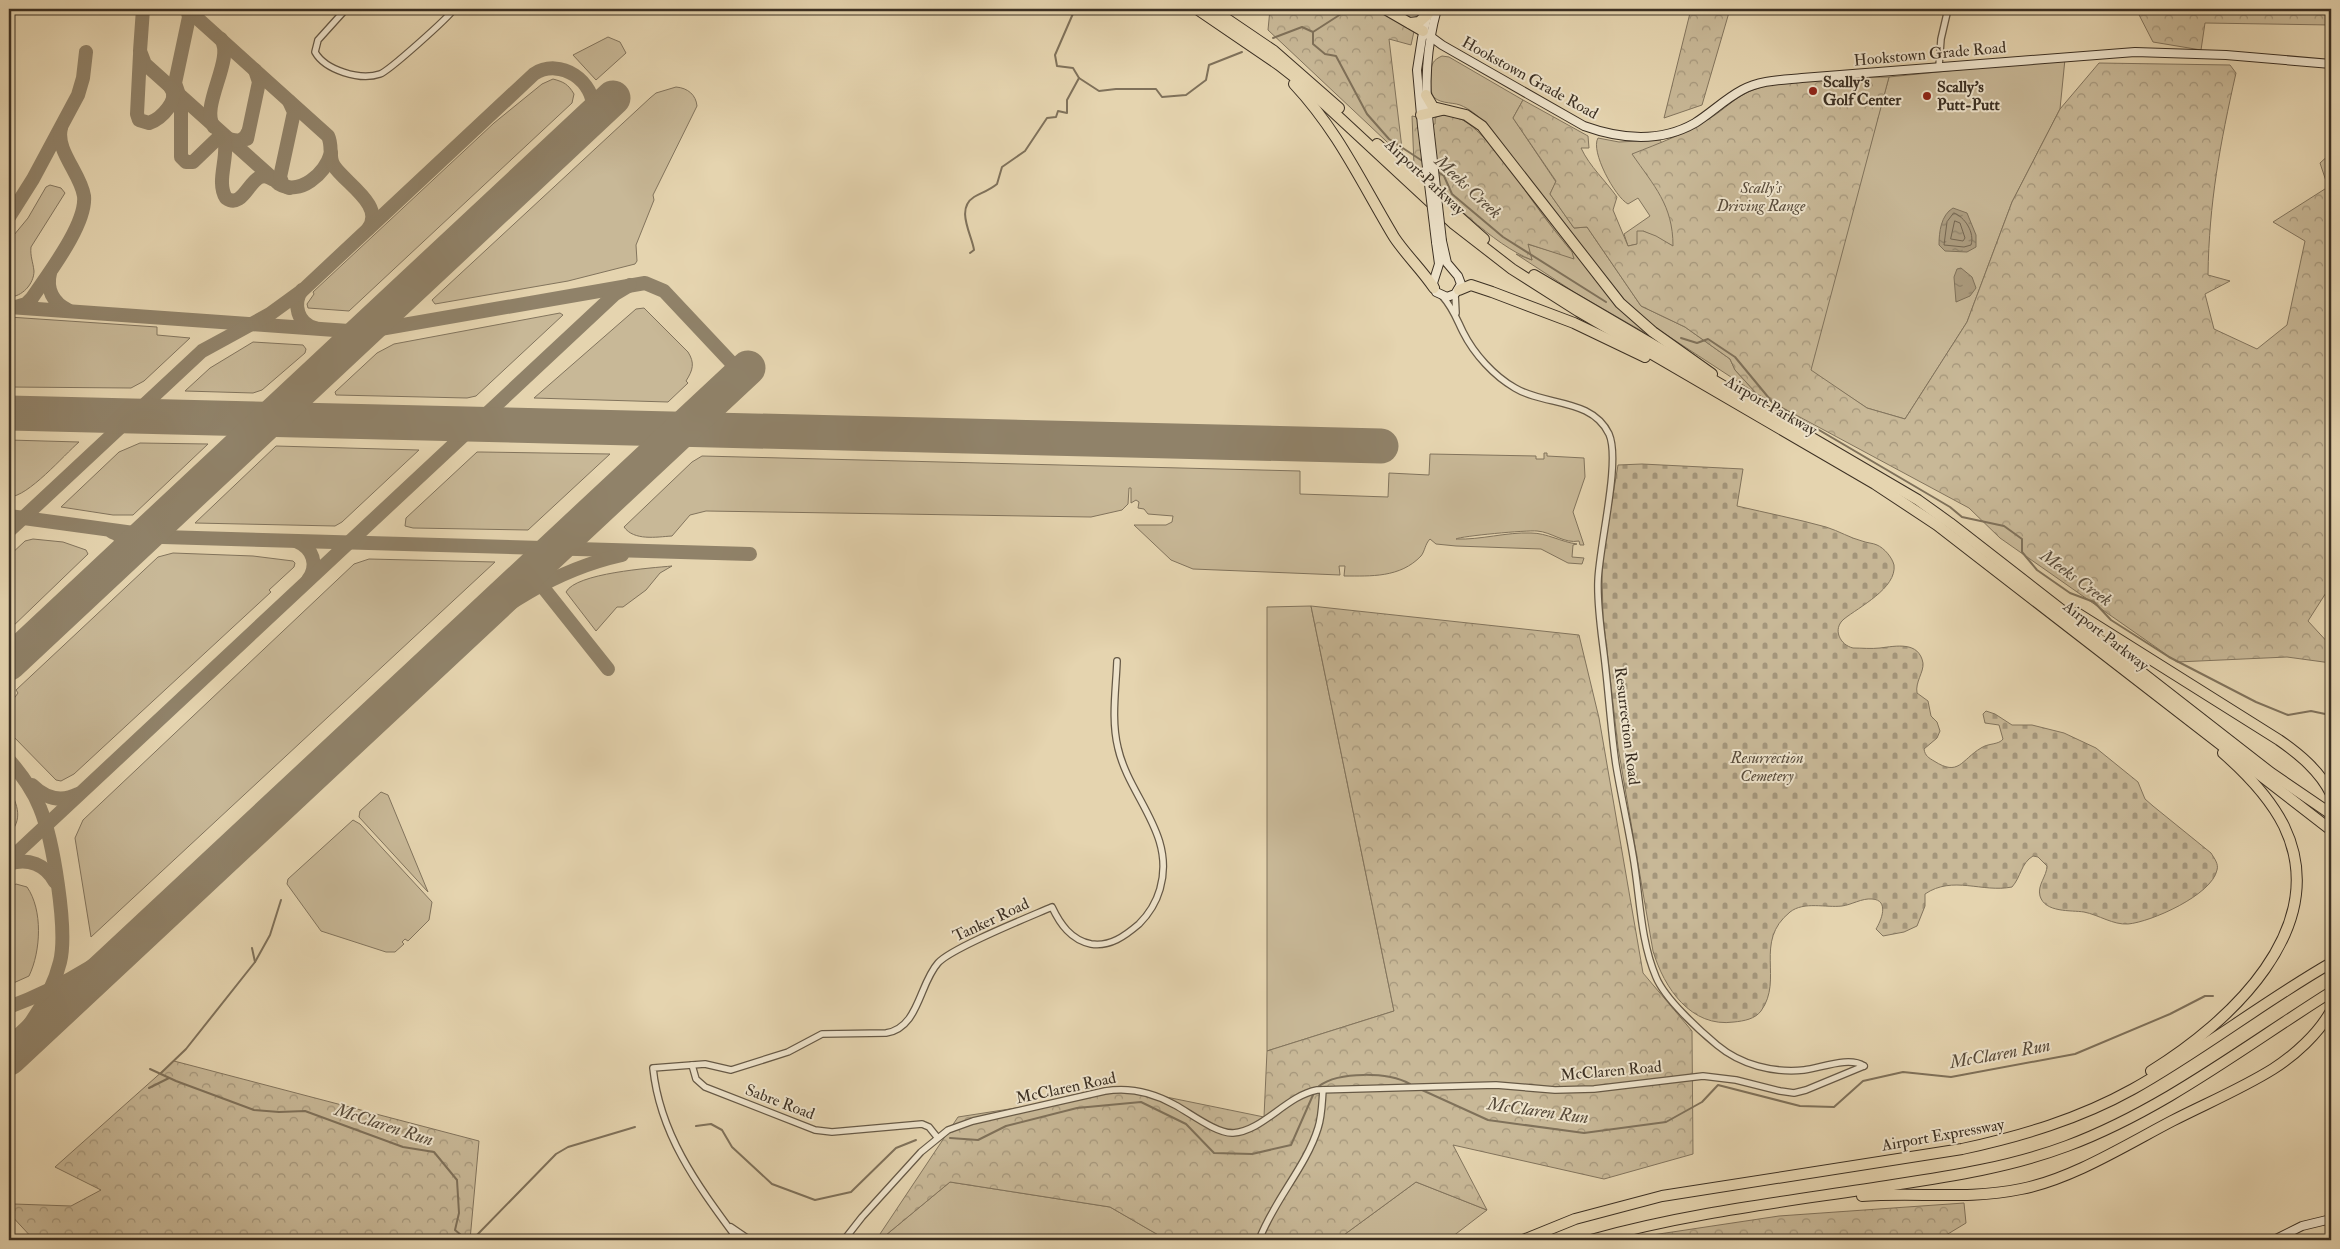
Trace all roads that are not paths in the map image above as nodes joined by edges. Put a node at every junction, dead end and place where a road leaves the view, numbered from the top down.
1 (346, 9) edge
2 (454, 9) edge
3 (1197, 9) edge
4 (1212, 9) edge
5 (1385, 9) edge
6 (1948, 9) edge
7 (1432, 10) edge
8 (1410, 23) junction
9 (1426, 34) junction
10 (1250, 44) junction
11 (2331, 64) edge
12 (1939, 66) junction
13 (1426, 95) junction
14 (1442, 110) junction
15 (1425, 120) junction
16 (1439, 241) junction
17 (1434, 288) junction
18 (1457, 292) junction
19 (1443, 297) junction
20 (1456, 315) junction
21 (1784, 421) junction
22 (1852, 471) junction
23 (1950, 523) junction
24 (2104, 653) junction
25 (1117, 661) dead end
26 (2331, 794) edge
27 (2331, 814) edge
28 (2331, 830) edge
29 (2331, 963) edge
30 (2331, 992) edge
31 (2331, 1011) edge
32 (692, 1065) junction
33 (1864, 1066) joint
34 (1323, 1090) junction
35 (2034, 1131) junction
36 (937, 1137) junction
37 (1745, 1208) junction
38 (2331, 1219) edge
39 (730, 1226) junction
40 (738, 1240) edge
41 (750, 1240) edge
42 (844, 1240) edge
43 (1258, 1240) edge
44 (1523, 1240) edge
45 (1591, 1240) edge
46 (2274, 1240) edge

1 - 2 street
3 - 10 highway, Airport Parkway
4 - 21 highway, Airport Parkway
5 - 8 highway
6 - 12 street
7 - 8 highway
7 - 9 street
8 - 9 highway
9 - 12 street, Hookstown Grade Road
9 - 13 street
9 - 15 street
10 - 17 highway
10 - 22 highway, Airport Parkway
11 - 12 street, Hookstown Grade Road
13 - 14 highway
13 - 15 street
14 - 15 highway
14 - 21 highway
15 - 16 street, bridge
16 - 17 street
16 - 18 street
17 - 19 street
18 - 19 street
18 - 20 street, Resurrection Road
18 - 22 highway
19 - 20 street, Resurrection Road
20 - 33 street, Resurrection Road
21 - 23 highway, Airport Parkway
22 - 24 highway, Airport Parkway
23 - 26 highway
23 - 27 highway, Airport Parkway
24 - 28 highway, Airport Parkway
24 - 35 highway
25 - 32 street, Tanker Road
29 - 35 highway, Airport Expressway
30 - 37 highway
31 - 37 highway
32 - 36 street, Sabre Road
32 - 39 street
33 - 34 street, McClaren Road
34 - 36 street, McClaren Road
34 - 43 street
35 - 44 highway, Airport Expressway
36 - 42 street, McClaren Road
37 - 45 highway
38 - 46 street
39 - 40 street
39 - 41 street

